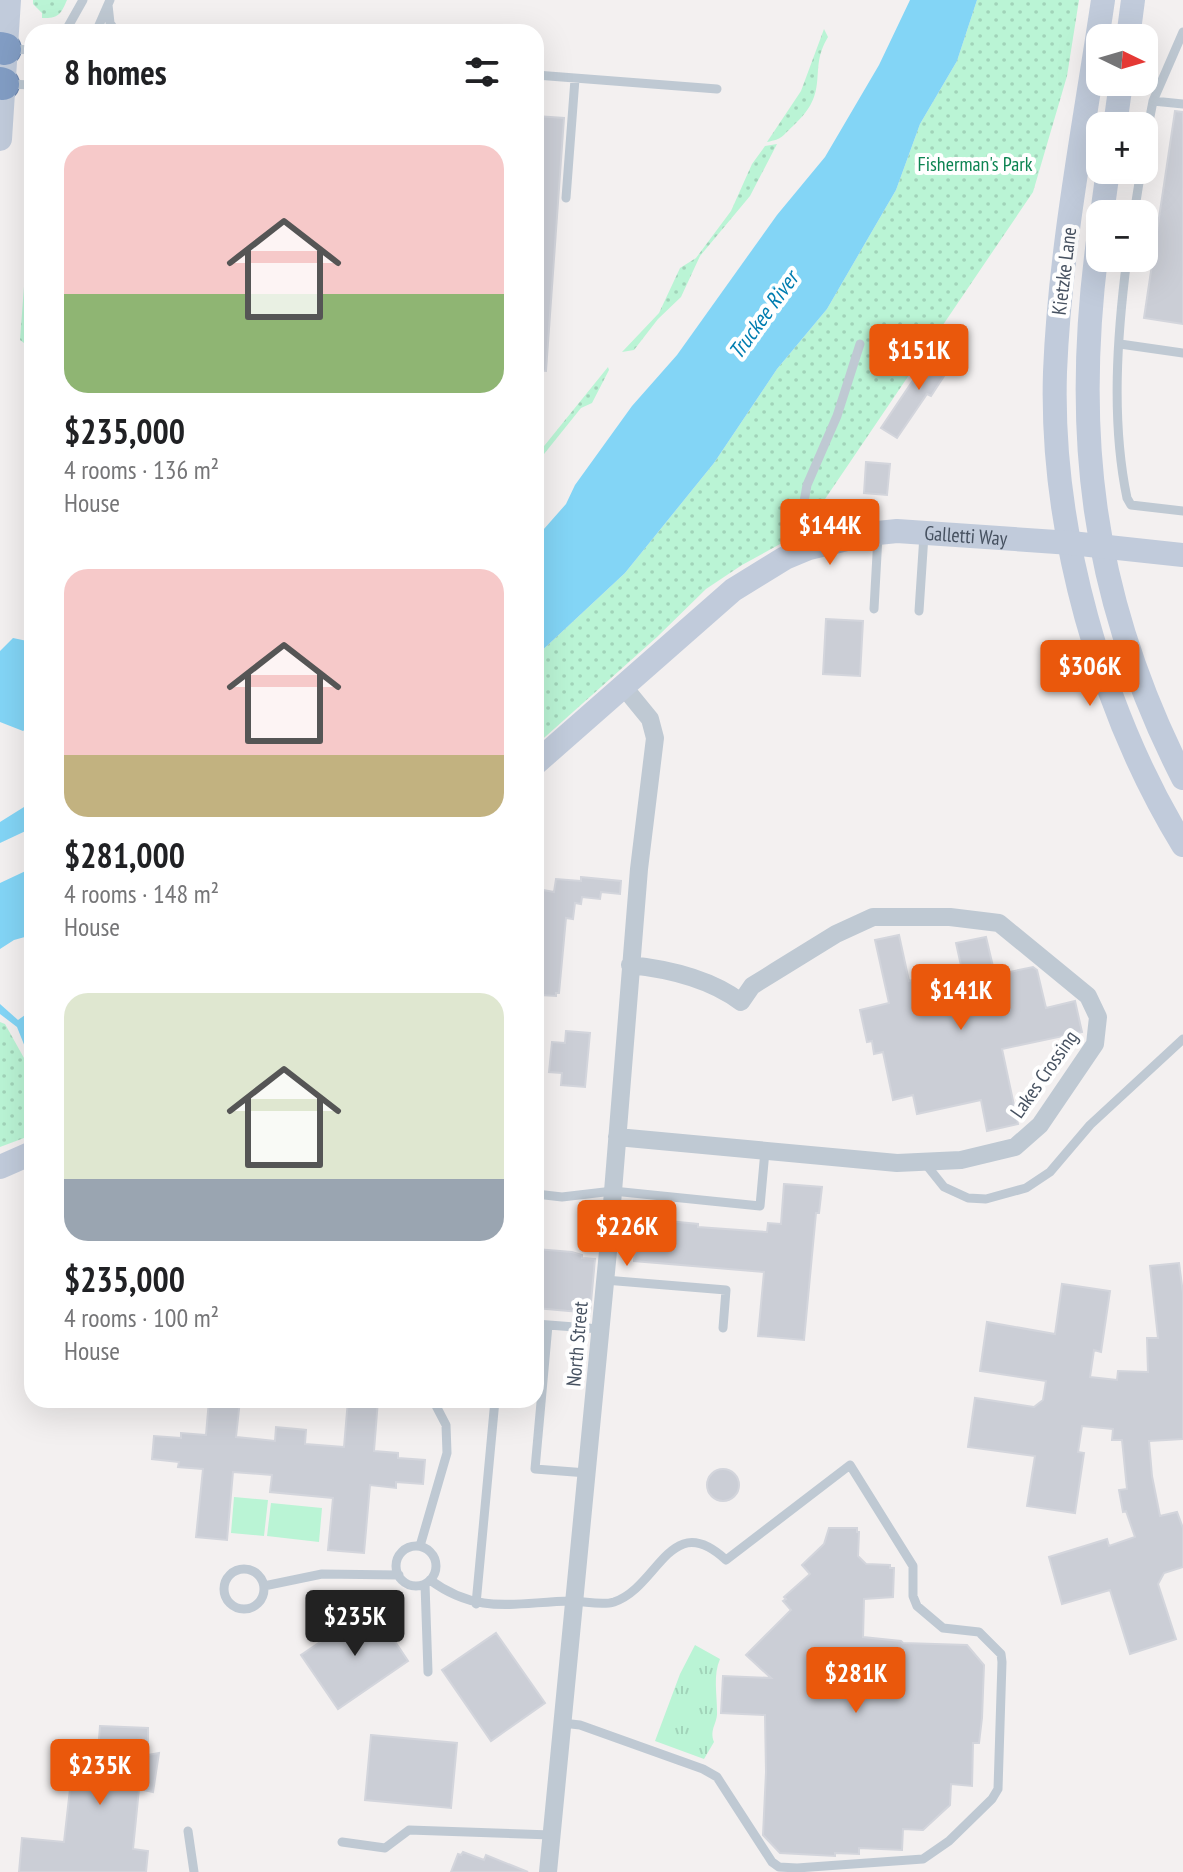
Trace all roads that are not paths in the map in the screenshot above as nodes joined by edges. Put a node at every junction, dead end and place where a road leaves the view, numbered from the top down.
1 (9, 0) edge
2 (83, 0) edge
3 (1103, 0) edge
4 (1133, 0) edge
5 (109, 2) edge
6 (70, 24) edge
7 (99, 24) edge
8 (111, 24) edge
9 (1130, 24) edge
10 (1183, 32) edge
11 (12, 49) edge
12 (544, 76) edge
13 (575, 79) junction
14 (12, 84) edge
15 (717, 89) dead end
16 (1153, 101) junction
17 (1183, 104) edge
18 (1151, 112) edge
19 (0, 139) edge
20 (566, 198) dead end
21 (1094, 272) edge
22 (1126, 272) edge
23 (860, 344) dead end
24 (1120, 344) junction
25 (1183, 353) edge
26 (1183, 511) edge
27 (924, 532) junction
28 (878, 533) junction
29 (1071, 543) junction
30 (1100, 547) junction
31 (809, 548) junction
32 (1183, 555) edge
33 (874, 609) dead end
34 (919, 611) dead end
35 (623, 686) junction
36 (544, 756) edge
37 (1183, 778) edge
38 (1183, 845) edge
39 (630, 965) junction
40 (1183, 1039) edge
41 (617, 1137) junction
42 (765, 1151) junction
43 (24, 1156) edge
44 (924, 1162) junction
45 (0, 1167) edge
46 (613, 1191) junction
47 (544, 1195) edge
48 (605, 1280) junction
49 (544, 1325) edge
50 (548, 1325) junction
51 (723, 1328) dead end
52 (601, 1329) junction
53 (544, 1369) edge
54 (437, 1408) edge
55 (494, 1408) edge
56 (541, 1408) edge
57 (587, 1473) junction
58 (420, 1546) junction
59 (399, 1575) junction
60 (427, 1582) junction
61 (264, 1586) junction
62 (574, 1601) junction
63 (476, 1604) junction
64 (428, 1672) dead end
65 (562, 1723) junction
66 (188, 1831) dead end
67 (551, 1835) junction
68 (342, 1842) dead end
69 (194, 1872) edge
70 (548, 1872) edge

1 - 11 main road
2 - 6 lane
3 - 29 main road, Kietzke Lane
4 - 9 main road
5 - 7 lane
5 - 8 lane
10 - 16 lane
11 - 14 main road
12 - 13 lane
13 - 15 lane
13 - 20 lane
14 - 19 main road
16 - 17 lane
16 - 18 lane
21 - 30 main road, Kietzke Lane
22 - 24 lane
23 - 31 lane
24 - 25 lane
24 - 26 lane
27 - 28 main road, Galletti Way
27 - 29 main road, Galletti Way
27 - 34 lane
28 - 31 main road, Galletti Way
28 - 33 lane
29 - 30 main road, Galletti Way
29 - 38 main road, Kietzke Lane
30 - 32 main road, Galletti Way
30 - 37 main road, Kietzke Lane
31 - 35 main road, Galletti Way
35 - 36 main road, Galletti Way
35 - 39 street, North Street
39 - 41 street, North Street
39 - 44 street, Lakes Crossing
40 - 44 lane
41 - 42 street, Lakes Crossing
41 - 46 street, North Street
42 - 44 street, Lakes Crossing
42 - 46 lane
43 - 45 main road
46 - 47 lane
46 - 48 street, North Street
48 - 51 lane
48 - 52 street, North Street
49 - 50 lane
50 - 52 lane
50 - 53 lane
52 - 57 street, North Street
54 - 58 lane
55 - 63 lane
56 - 57 lane
57 - 62 street, North Street
58 - 59 lane
58 - 60 lane
59 - 60 lane
59 - 61 lane
60 - 63 lane
60 - 64 lane
61 - 61 lane
62 - 63 lane
62 - 65 street, North Street
62 - 65 lane
65 - 67 street, North Street
66 - 69 lane
67 - 68 lane
67 - 70 street, North Street

